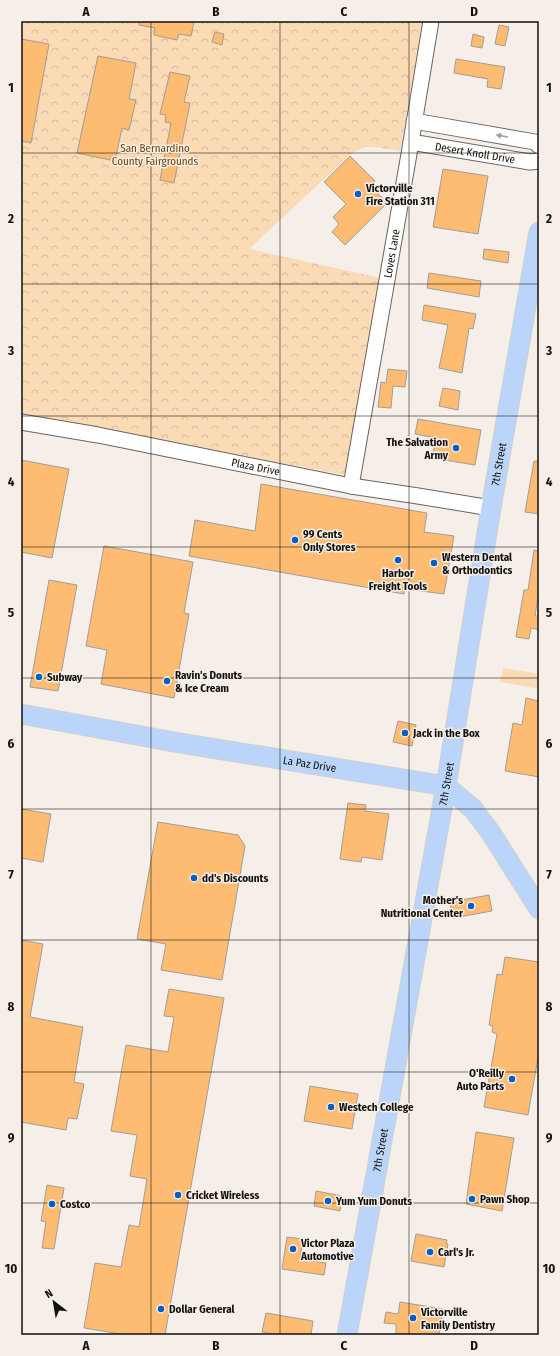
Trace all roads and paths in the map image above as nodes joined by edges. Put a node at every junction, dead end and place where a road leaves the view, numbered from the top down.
1 (431, 21) edge
2 (414, 121) junction
3 (412, 142) junction
4 (539, 146) edge
5 (539, 160) edge
6 (539, 232) edge
7 (21, 422) edge
8 (350, 486) junction
9 (491, 508) junction
10 (21, 714) edge
11 (446, 786) junction
12 (539, 909) edge
13 (347, 1335) edge

1 - 2 street, Loves Lane
2 - 3 street, Loves Lane
4 -> 2 street, Desert Knoll Drive
3 - 5 street, Desert Knoll Drive
3 - 8 street, Loves Lane
6 - 9 main road, 7th Street
7 - 8 street, Plaza Drive
8 - 9 street, Plaza Drive
9 - 11 main road, 7th Street
10 - 11 main road, La Paz Drive
11 - 12 main road
11 - 13 main road, 7th Street

